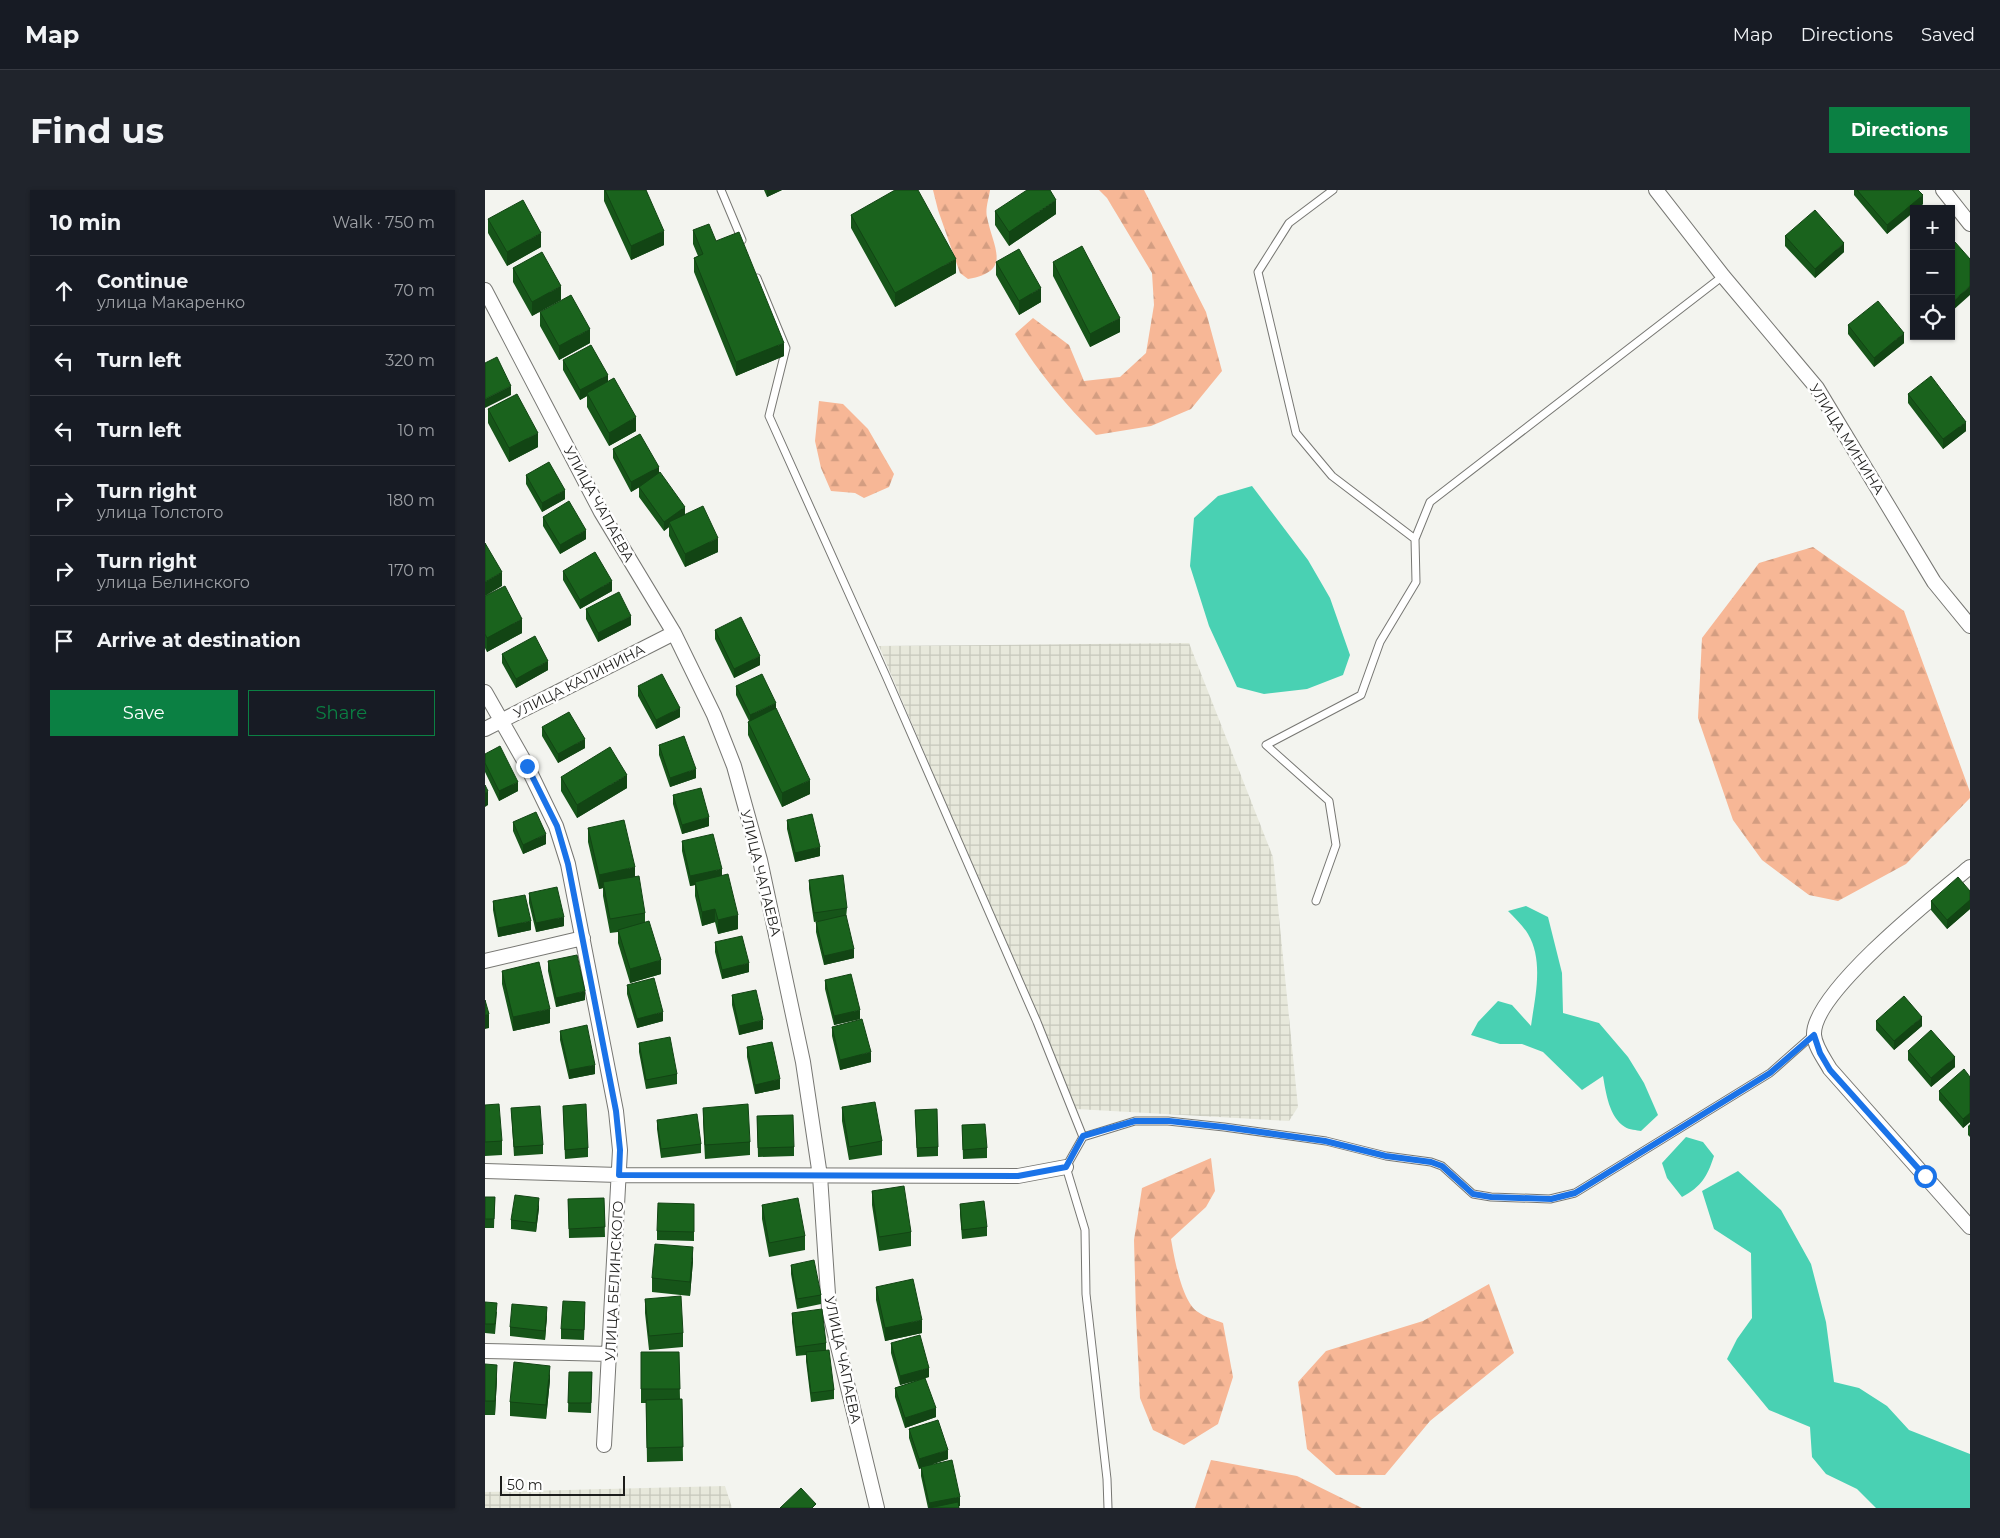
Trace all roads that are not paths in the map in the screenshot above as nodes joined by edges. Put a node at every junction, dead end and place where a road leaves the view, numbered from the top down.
1 (721, 190) edge
2 (1333, 190) edge
3 (1656, 190) edge
4 (1943, 190) edge
5 (1970, 224) edge
6 (746, 251) edge
7 (754, 269) edge
8 (1723, 276) junction
9 (485, 290) edge
10 (1415, 539) junction
11 (1970, 626) edge
12 (674, 633) junction
13 (485, 692) edge
14 (500, 722) junction
15 (485, 729) edge
16 (1968, 872) edge
17 (1316, 901) dead end
18 (583, 938) junction
19 (485, 961) edge
20 (1814, 1035) junction
21 (1083, 1136) junction
22 (1066, 1167) junction
23 (485, 1171) edge
24 (619, 1175) junction
25 (820, 1176) junction
26 (1970, 1227) edge
27 (485, 1351) edge
28 (610, 1354) junction
29 (604, 1445) dead end
30 (877, 1508) edge
31 (1109, 1508) edge

1 - 6 lane
2 - 10 lane
3 - 8 street, УЛИЦА МИНИНА
4 - 5 street
7 - 21 lane
8 - 10 lane
8 - 11 street, УЛИЦА МИНИНА
9 - 12 street, УЛИЦА ЧАПАЕВА
10 - 17 lane
12 - 14 street, УЛИЦА КАЛИНИНА
12 - 25 street, УЛИЦА ЧАПАЕВА
13 - 14 street, УЛИЦА БЕЛИНСКОГО
14 - 15 street, УЛИЦА КАЛИНИНА
14 - 18 street, УЛИЦА БЕЛИНСКОГО
16 - 20 street
18 - 19 street
18 - 24 street, УЛИЦА БЕЛИНСКОГО
20 - 21 lane
20 - 26 street
21 - 22 lane
22 - 25 street
22 - 31 lane
23 - 24 street
24 - 25 street
24 - 28 street, УЛИЦА БЕЛИНСКОГО
25 - 30 street, УЛИЦА ЧАПАЕВА
27 - 28 street
28 - 29 street, УЛИЦА БЕЛИНСКОГО

